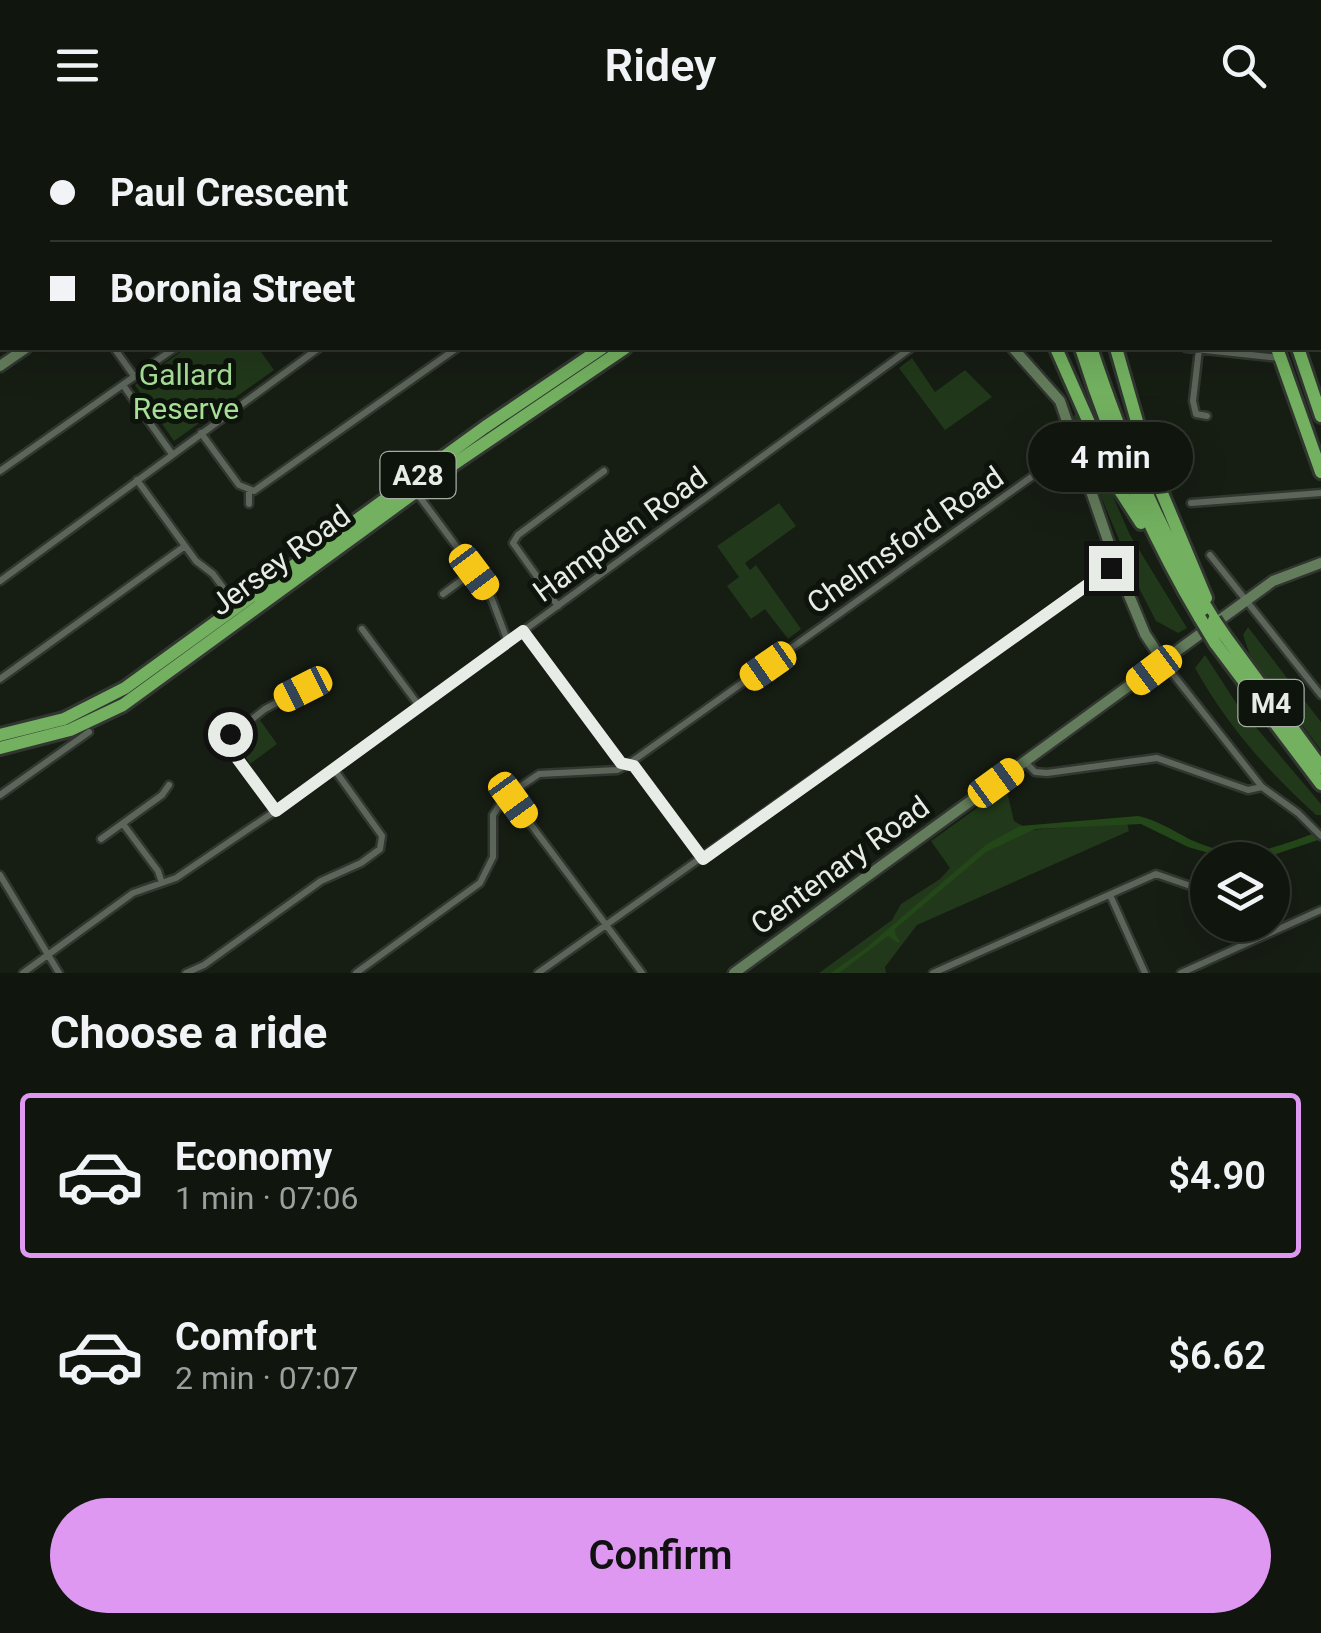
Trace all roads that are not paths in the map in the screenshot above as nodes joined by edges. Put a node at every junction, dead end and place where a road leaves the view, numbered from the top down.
1 (23, 350) edge
2 (115, 350) edge
3 (171, 350) edge
4 (316, 350) edge
5 (455, 350) edge
6 (599, 350) edge
7 (621, 350) edge
8 (908, 350) edge
9 (1016, 350) edge
10 (1057, 350) edge
11 (1082, 350) edge
12 (1092, 350) edge
13 (1117, 350) edge
14 (1200, 350) edge
15 (1220, 350) edge
16 (1299, 350) edge
17 (1279, 353) edge
18 (0, 366) edge
19 (134, 376) junction
20 (123, 385) junction
21 (1207, 416) dead end
22 (1321, 416) edge
23 (201, 432) junction
24 (1076, 446) junction
25 (172, 454) junction
26 (604, 470) dead end
27 (0, 471) edge
28 (1321, 472) edge
29 (137, 480) junction
30 (250, 492) junction
31 (416, 492) junction
32 (1321, 493) edge
33 (1191, 503) dead end
34 (249, 504) dead end
35 (185, 546) junction
36 (1161, 549) junction
37 (1210, 555) dead end
38 (1321, 562) edge
39 (1116, 564) junction
40 (474, 572) junction
41 (0, 581) edge
42 (443, 594) dead end
43 (1246, 601) junction
44 (558, 606) junction
45 (241, 612) junction
46 (1209, 615) junction
47 (362, 629) dead end
48 (523, 631) junction
49 (1220, 639) junction
50 (508, 642) junction
51 (1164, 663) junction
52 (0, 679) edge
53 (303, 689) dead end
54 (1321, 695) edge
55 (420, 708) junction
56 (89, 732) dead end
57 (0, 735) edge
58 (0, 748) edge
59 (1024, 762) junction
60 (627, 766) junction
61 (1321, 766) edge
62 (334, 769) junction
63 (169, 784) dead end
64 (1321, 784) edge
65 (1262, 787) junction
66 (508, 794) junction
67 (0, 795) edge
68 (276, 811) junction
69 (123, 824) junction
70 (1321, 836) edge
71 (101, 839) dead end
72 (703, 859) junction
73 (0, 875) edge
74 (1190, 886) edge
75 (157, 888) junction
76 (1110, 895) junction
77 (1321, 910) edge
78 (606, 924) junction
79 (1290, 924) edge
80 (1251, 942) edge
81 (48, 955) junction
82 (24, 973) edge
83 (59, 973) edge
84 (186, 973) edge
85 (356, 973) edge
86 (538, 973) edge
87 (642, 973) edge
88 (734, 973) edge
89 (933, 973) edge
90 (1146, 973) edge
91 (1181, 973) edge

1 - 18 main road
2 - 19 street
3 - 19 street
4 - 23 street
5 - 30 street
6 - 45 highway, Jersey Road / A28
7 - 31 highway, Jersey Road / A28
8 - 44 street, Hampden Road
9 - 24 main road
10 - 36 highway
11 - 36 highway, M4
12 - 46 highway, M4
13 - 46 highway
14 - 21 street
15 - 17 street
16 - 22 highway
17 - 28 highway
19 - 20 street
20 - 25 street
20 - 27 street
23 - 25 street
23 - 30 street
24 - 39 main road
24 - 60 street, Chelmsford Road
25 - 29 street
26 - 44 street
29 - 35 street
29 - 41 street
30 - 34 street
31 - 40 street
31 - 45 highway, Jersey Road / A28
32 - 33 street
35 - 45 street
35 - 52 street
36 - 46 highway, M4
37 - 43 street
38 - 43 main road, Centenary Road
39 - 51 main road
39 - 72 street
40 - 42 street
40 - 50 street
43 - 51 main road, Centenary Road
43 - 54 street
44 - 48 street, Hampden Road
45 - 57 highway, Jersey Road / A28
45 - 58 highway, Jersey Road / A28
46 - 49 highway, M4, bridge
47 - 55 street
48 - 50 street, Hampden Road
48 - 60 street
49 - 61 highway, M4
49 - 64 highway, M4
50 - 55 street, Hampden Road
51 - 59 main road, Centenary Road
51 - 65 street
53 - 68 street
55 - 62 street, Hampden Road
56 - 67 street
59 - 65 street
59 - 88 main road, Centenary Road
60 - 66 street, Chelmsford Road
60 - 72 street
62 - 68 street, Hampden Road
62 - 84 street
63 - 69 street
65 - 70 street
66 - 78 street
66 - 85 street
68 - 75 street, Hampden Road
69 - 71 street
69 - 75 street
72 - 78 street
73 - 81 street
74 - 76 street
75 - 81 street, Hampden Road
76 - 89 street
76 - 90 street
77 - 79 street
78 - 86 street
78 - 87 street
80 - 91 street
81 - 82 street, Hampden Road
81 - 83 street

